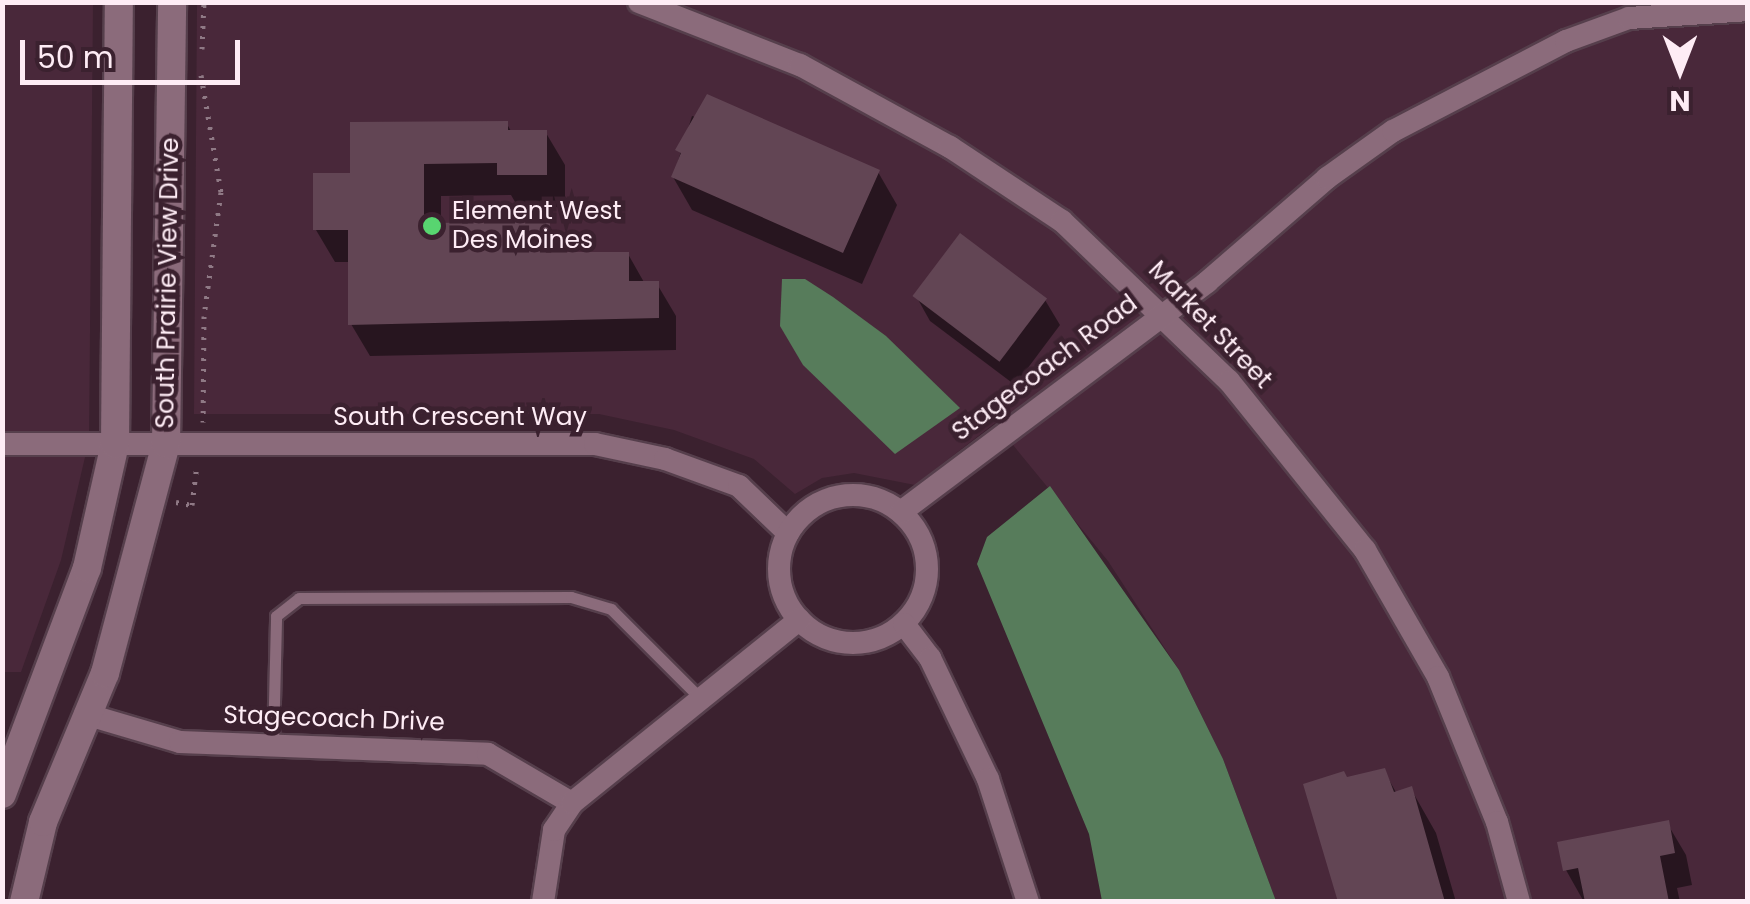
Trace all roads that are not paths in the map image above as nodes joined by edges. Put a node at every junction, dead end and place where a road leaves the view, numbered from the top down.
1 (119, 2) edge
2 (172, 2) edge
3 (640, 2) edge
4 (1748, 10) edge
5 (1160, 314) junction
6 (2, 444) edge
7 (115, 444) junction
8 (166, 444) junction
9 (901, 512) junction
10 (788, 533) junction
11 (799, 620) junction
12 (904, 624) junction
13 (701, 699) junction
14 (85, 714) junction
15 (274, 742) junction
16 (2, 794) edge
17 (572, 803) junction
18 (24, 902) edge
19 (543, 902) edge
20 (1028, 902) edge
21 (1518, 902) edge

1 - 7 street, South Prairie View Drive
2 - 8 street, South Prairie View Drive
3 - 5 street, Market Street
4 - 5 street, Stagecoach Road
5 - 9 street, Stagecoach Road
5 - 21 street, Market Street
6 - 7 street, South Crescent Way
7 - 8 street, South Crescent Way
7 - 16 street, South Prairie View Drive
8 - 10 street, South Crescent Way
8 - 14 street, South Prairie View Drive
9 - 10 street
9 - 12 street
10 - 11 street
11 - 12 street
11 - 13 street
12 - 20 street
13 - 15 lane
13 - 17 street
14 - 15 street, Stagecoach Drive
14 - 18 street, South Prairie View Drive
15 - 17 street, Stagecoach Drive
17 - 19 street

